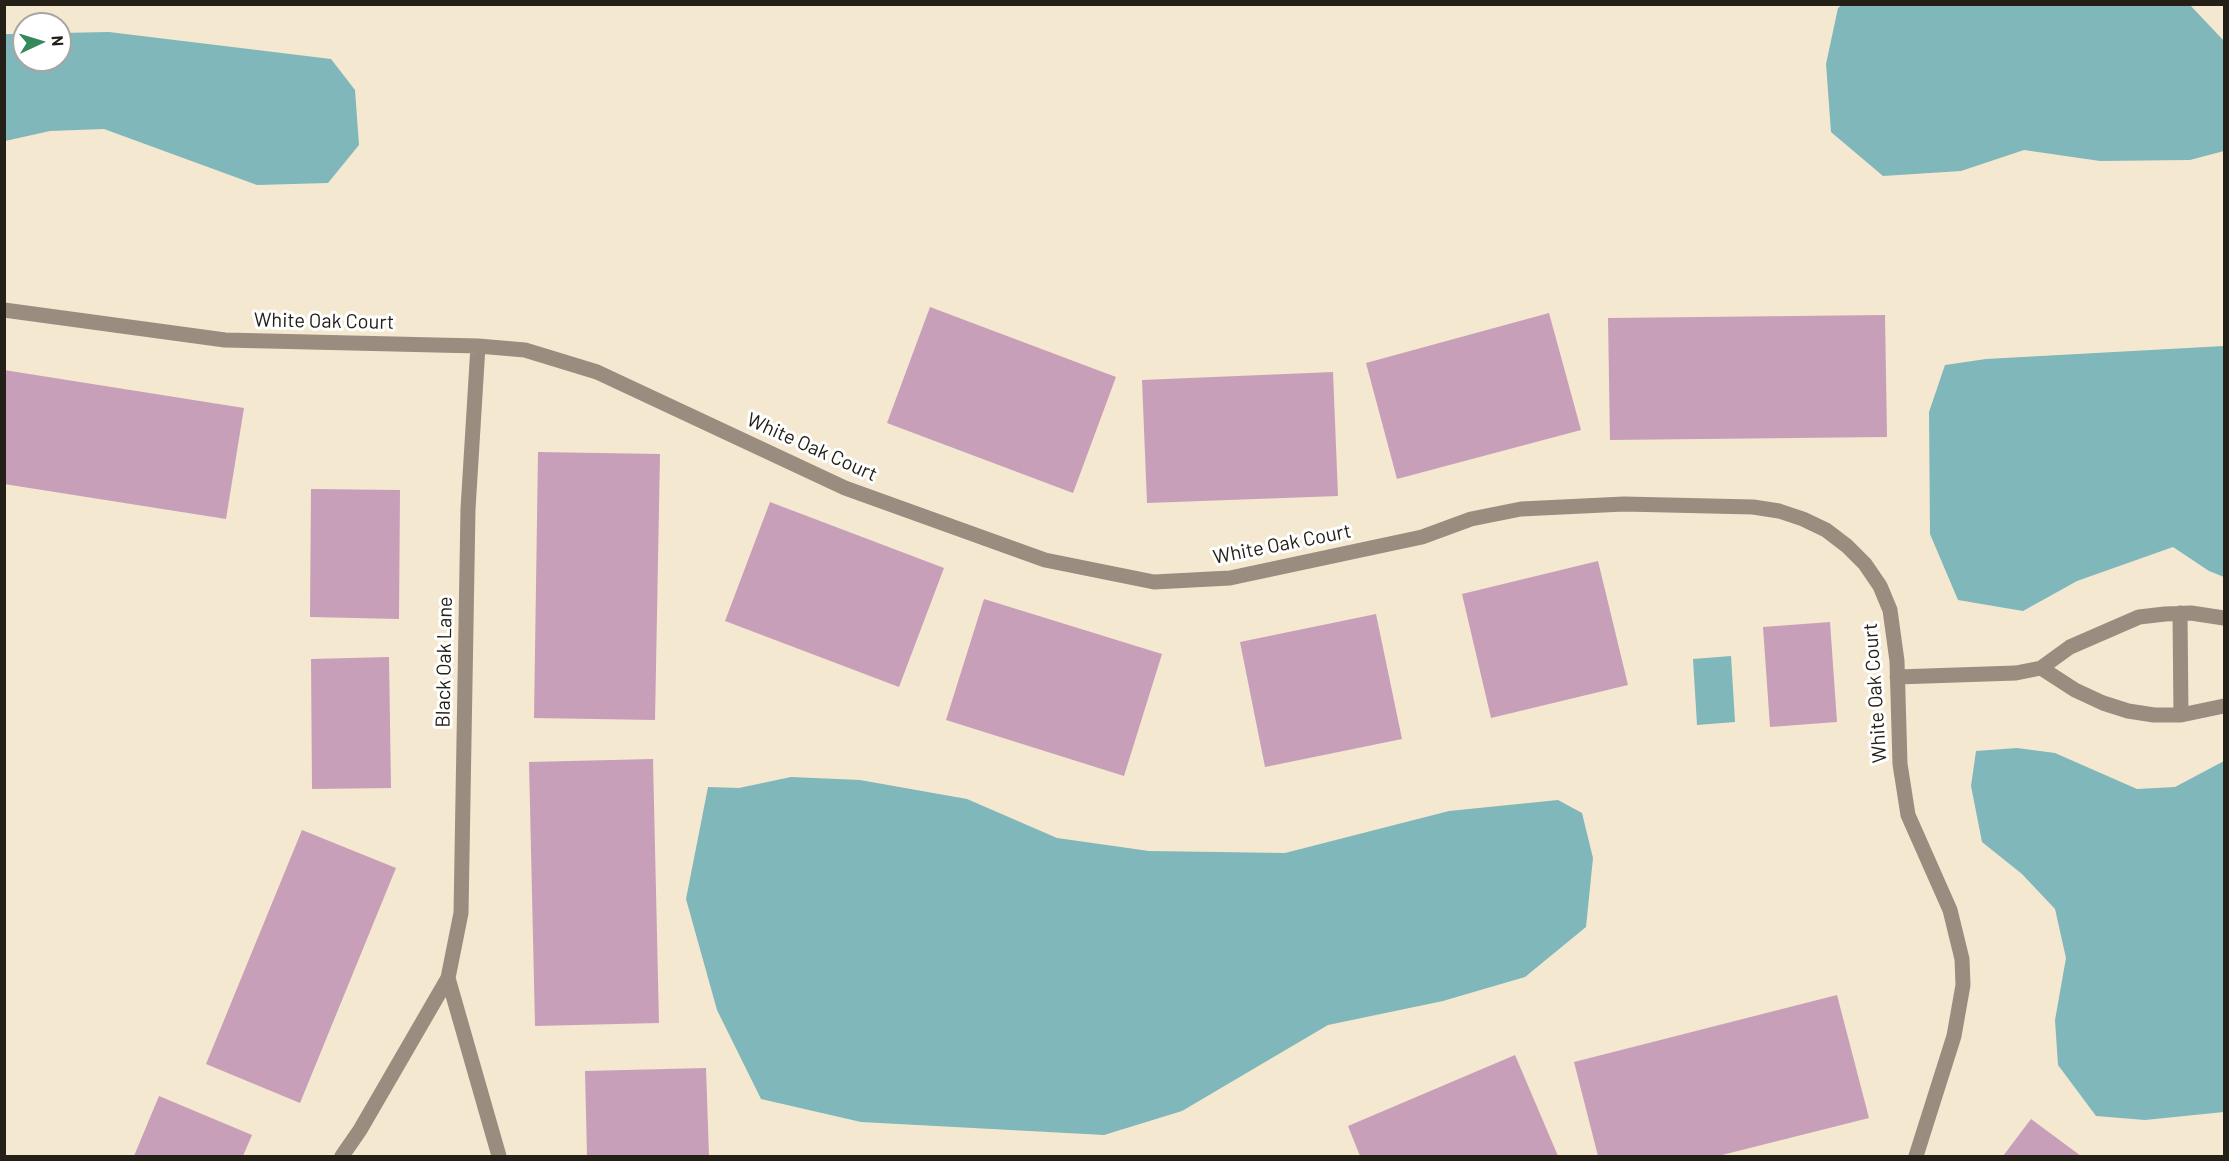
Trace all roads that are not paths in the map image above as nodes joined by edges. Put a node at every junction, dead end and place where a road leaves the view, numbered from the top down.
1 (4, 310) edge
2 (478, 346) junction
3 (2181, 613) junction
4 (2224, 618) edge
5 (2041, 668) junction
6 (1897, 677) junction
7 (2224, 706) edge
8 (2181, 715) junction
9 (448, 978) junction
10 (342, 1156) edge
11 (499, 1156) edge
12 (1917, 1156) edge

1 - 2 street, White Oak Court
2 - 6 street, White Oak Court
2 - 9 street, Black Oak Lane
3 - 4 street
3 - 5 street
3 - 8 street
5 - 6 street
5 - 8 street
6 - 12 street, White Oak Court
7 - 8 street
9 - 10 street, Black Oak Lane
9 - 11 street, Black Oak Lane

